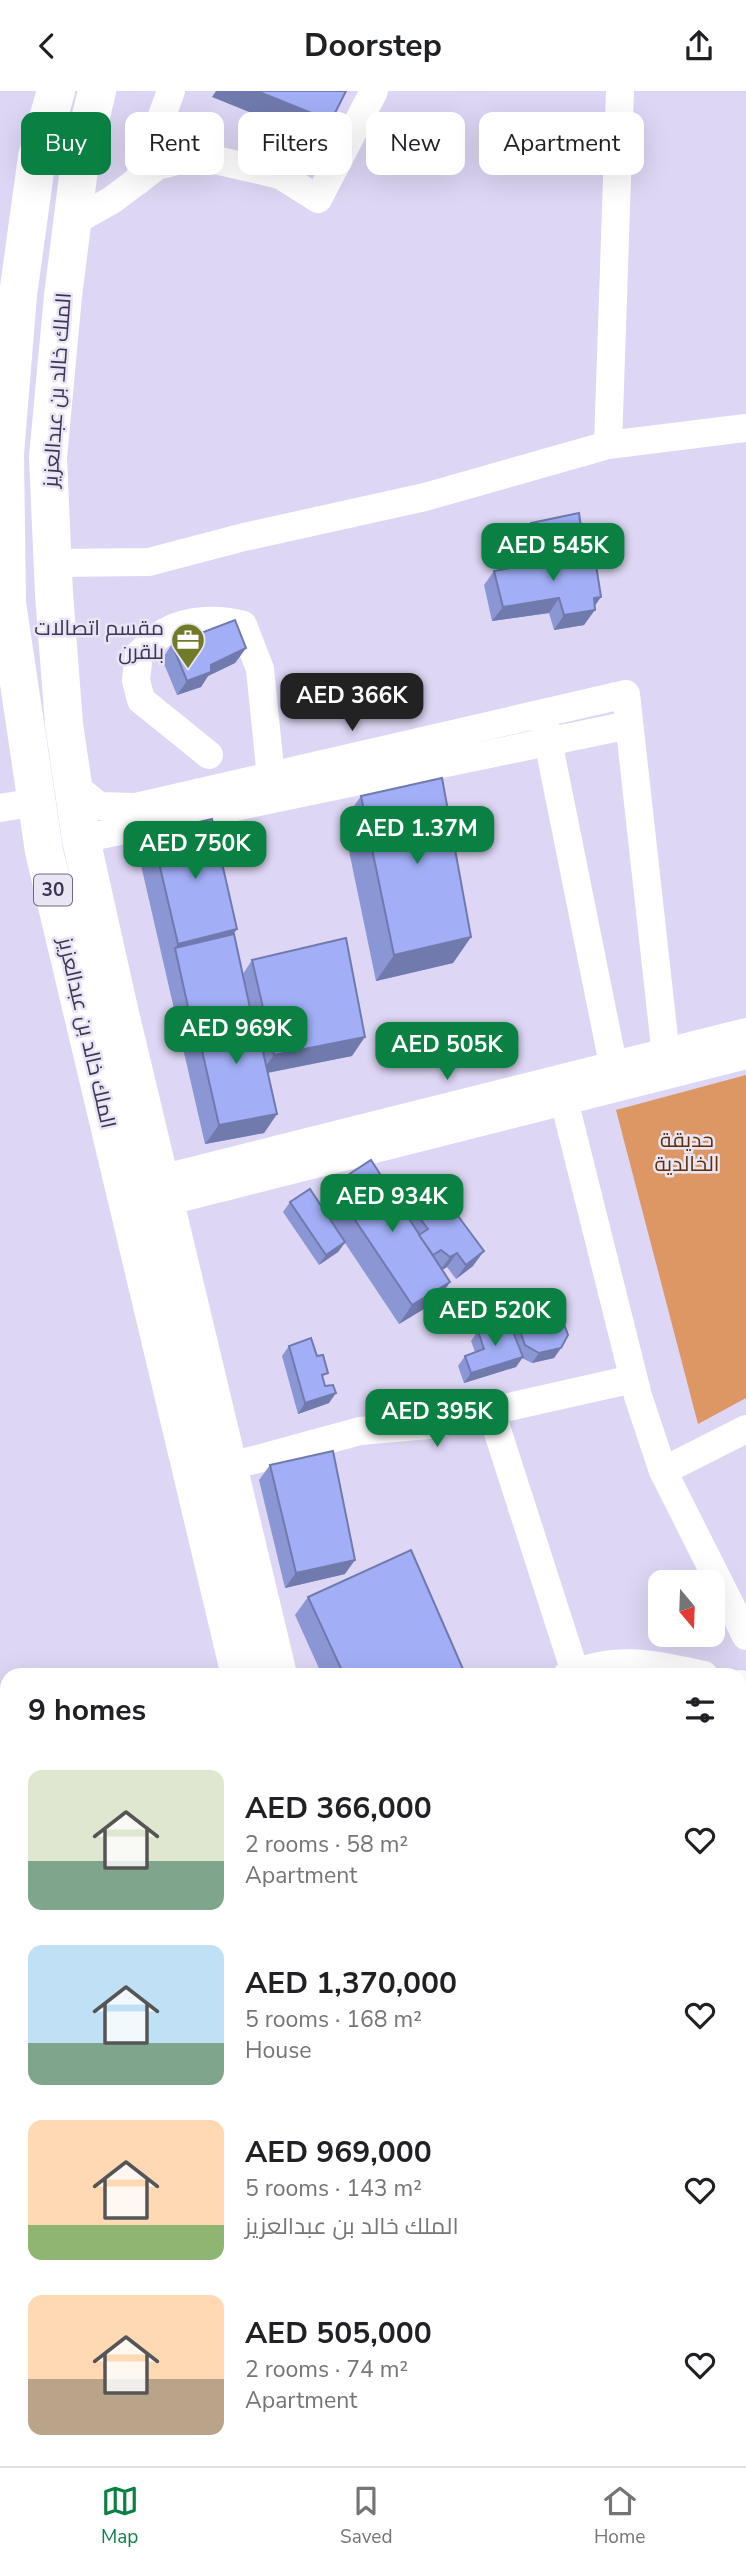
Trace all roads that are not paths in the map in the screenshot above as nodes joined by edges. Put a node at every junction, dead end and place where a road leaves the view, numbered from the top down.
1 (56, 91) edge
2 (97, 91) edge
3 (171, 91) edge
4 (374, 91) edge
5 (620, 91) edge
6 (138, 181) junction
7 (73, 222) junction
8 (746, 428) edge
9 (608, 445) junction
10 (52, 563) junction
11 (542, 714) junction
12 (629, 725) junction
13 (548, 743) junction
14 (209, 755) dead end
15 (271, 778) junction
16 (73, 785) junction
17 (18, 805) edge
18 (81, 839) junction
19 (746, 1032) edge
20 (746, 1055) edge
21 (666, 1064) junction
22 (616, 1076) junction
23 (562, 1090) junction
24 (162, 1191) junction
25 (633, 1378) junction
26 (491, 1411) junction
27 (746, 1429) edge
28 (228, 1467) junction
29 (663, 1471) junction
30 (746, 1636) edge
31 (238, 1668) edge
32 (276, 1668) edge
33 (569, 1668) edge
34 (588, 1668) edge
35 (670, 1668) edge

1 - 17 highway, الملك خالد بن عبدالعزيز / 30
2 - 7 highway, الملك خالد بن عبدالعزيز / 30
3 - 6 street
4 - 6 street
5 - 9 street
6 - 7 street
7 - 10 highway, الملك خالد بن عبدالعزيز / 30
8 - 9 street
9 - 10 street
10 - 16 highway, الملك خالد بن عبدالعزيز / 30
11 - 12 street
11 - 13 street
11 - 15 street
12 - 13 street
12 - 21 street
13 - 18 street
13 - 22 street
14 - 15 street
15 - 16 street
16 - 18 highway, الملك خالد بن عبدالعزيز / 30
17 - 31 highway, الملك خالد بن عبدالعزيز / 30
18 - 24 highway, الملك خالد بن عبدالعزيز / 30
19 - 21 street
20 - 21 street
21 - 22 street
22 - 23 street
23 - 24 street
23 - 25 street
24 - 28 highway, الملك خالد بن عبدالعزيز / 30
25 - 26 street
25 - 29 street
26 - 28 street
26 - 33 street
27 - 29 street
28 - 32 highway, الملك خالد بن عبدالعزيز / 30
29 - 30 street
34 - 35 street

